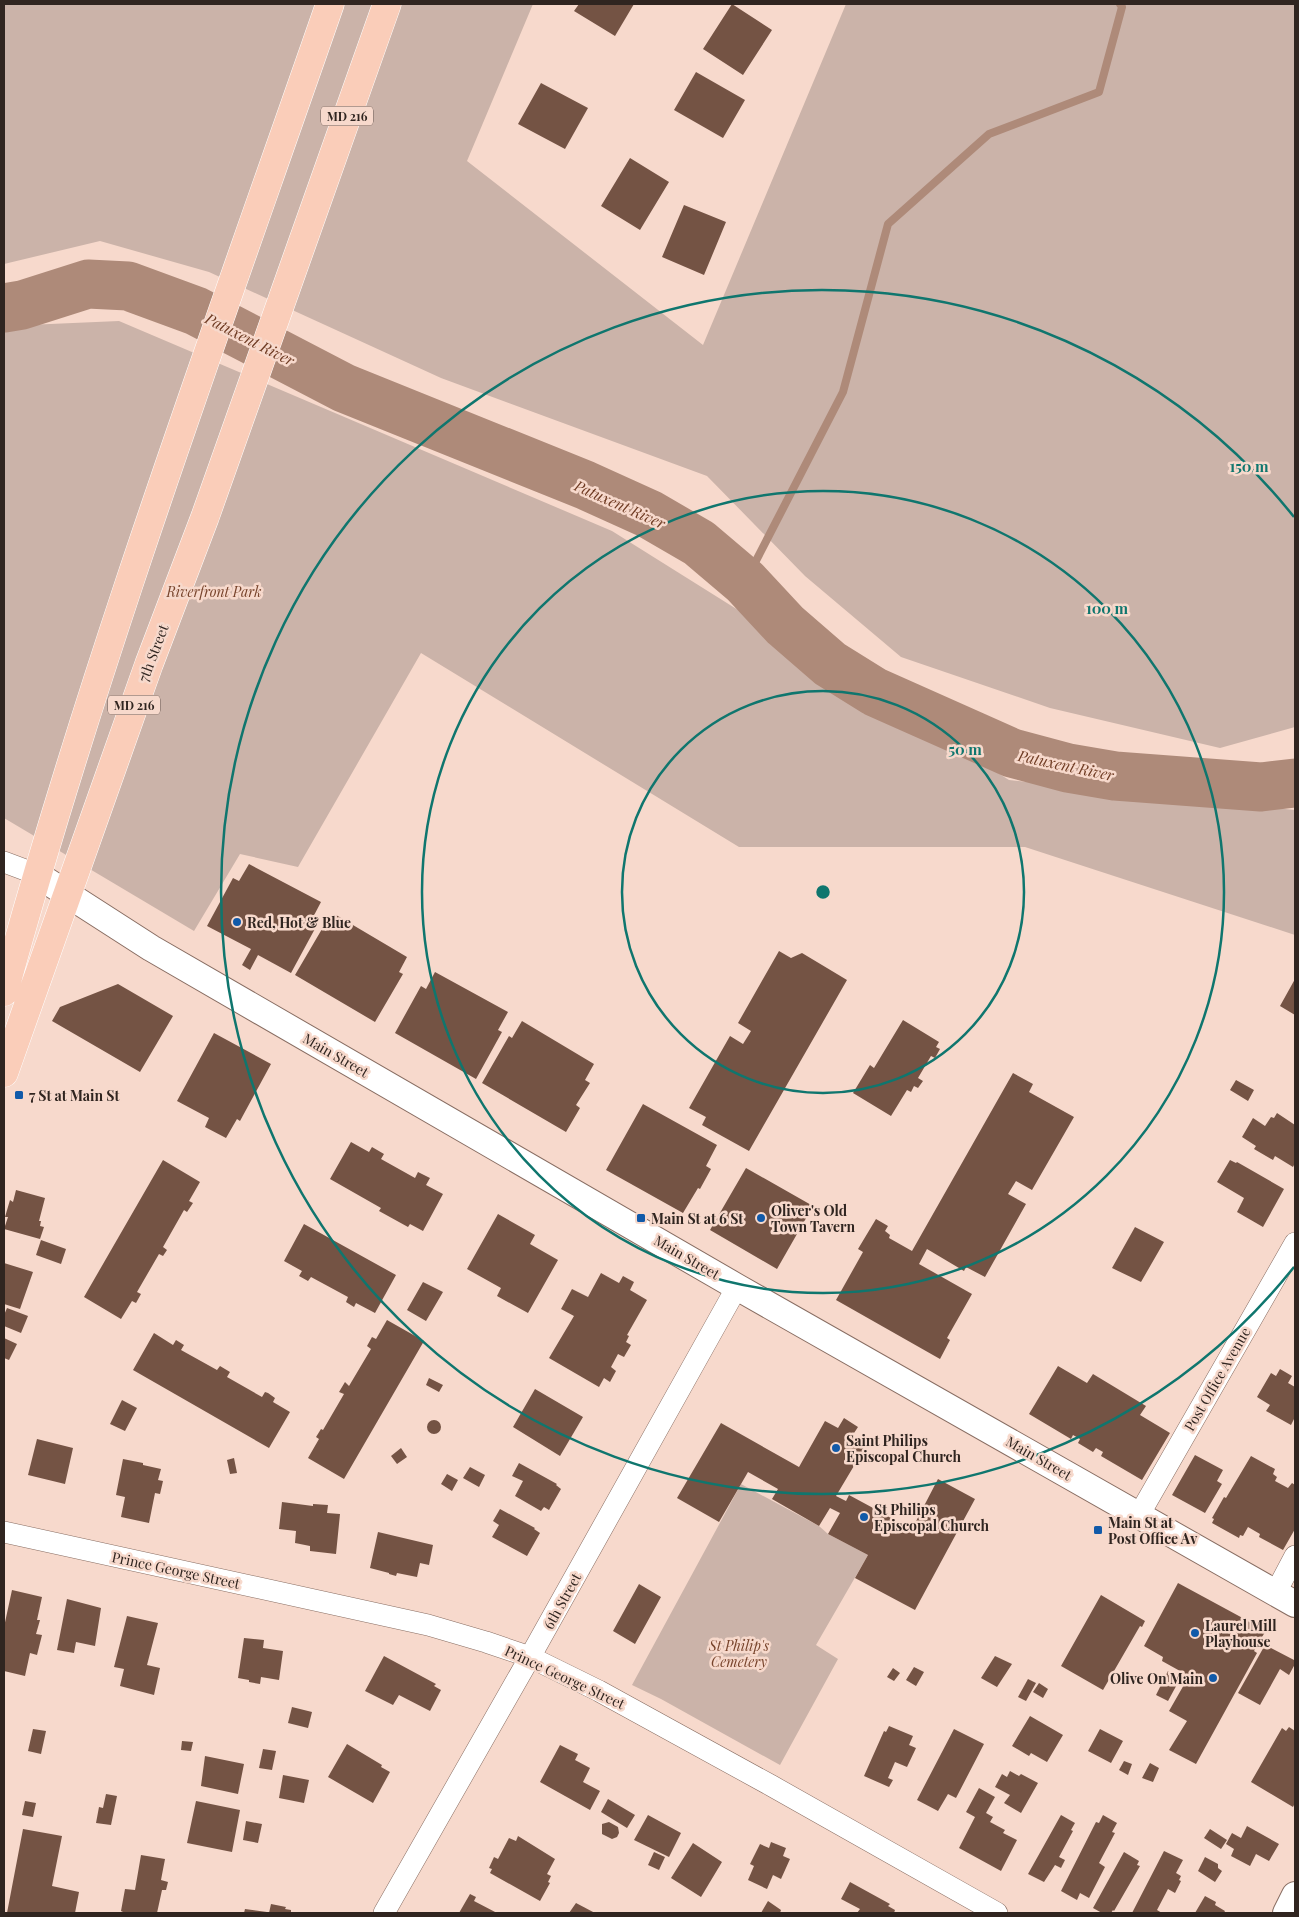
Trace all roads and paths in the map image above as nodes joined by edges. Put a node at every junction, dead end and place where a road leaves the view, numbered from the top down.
1 (330, 4) edge
2 (387, 4) edge
3 (4, 862) edge
4 (36, 874) junction
5 (66, 894) junction
6 (4, 992) edge
7 (4, 1074) edge
8 (1295, 1243) edge
9 (737, 1287) junction
10 (1139, 1515) junction
11 (4, 1532) edge
12 (1295, 1556) edge
13 (1286, 1598) edge
14 (530, 1657) junction
15 (1295, 1895) edge
16 (384, 1913) edge
17 (996, 1913) edge
18 (1286, 1913) edge

1 - 4 main road, MD 216
2 - 5 main road, 7th Street / MD 216
3 - 4 street, Main Street
4 - 5 street, Main Street
4 - 6 main road, MD 216
5 - 7 main road, 7th Street / MD 216
5 - 9 street, Main Street
8 - 10 street, Post Office Avenue
9 - 10 street, Main Street
9 - 14 street, 6th Street
10 - 13 street, Main Street
11 - 14 street, Prince George Street
12 - 13 street
14 - 16 street, 6th Street
14 - 17 street, Prince George Street
15 - 18 street

